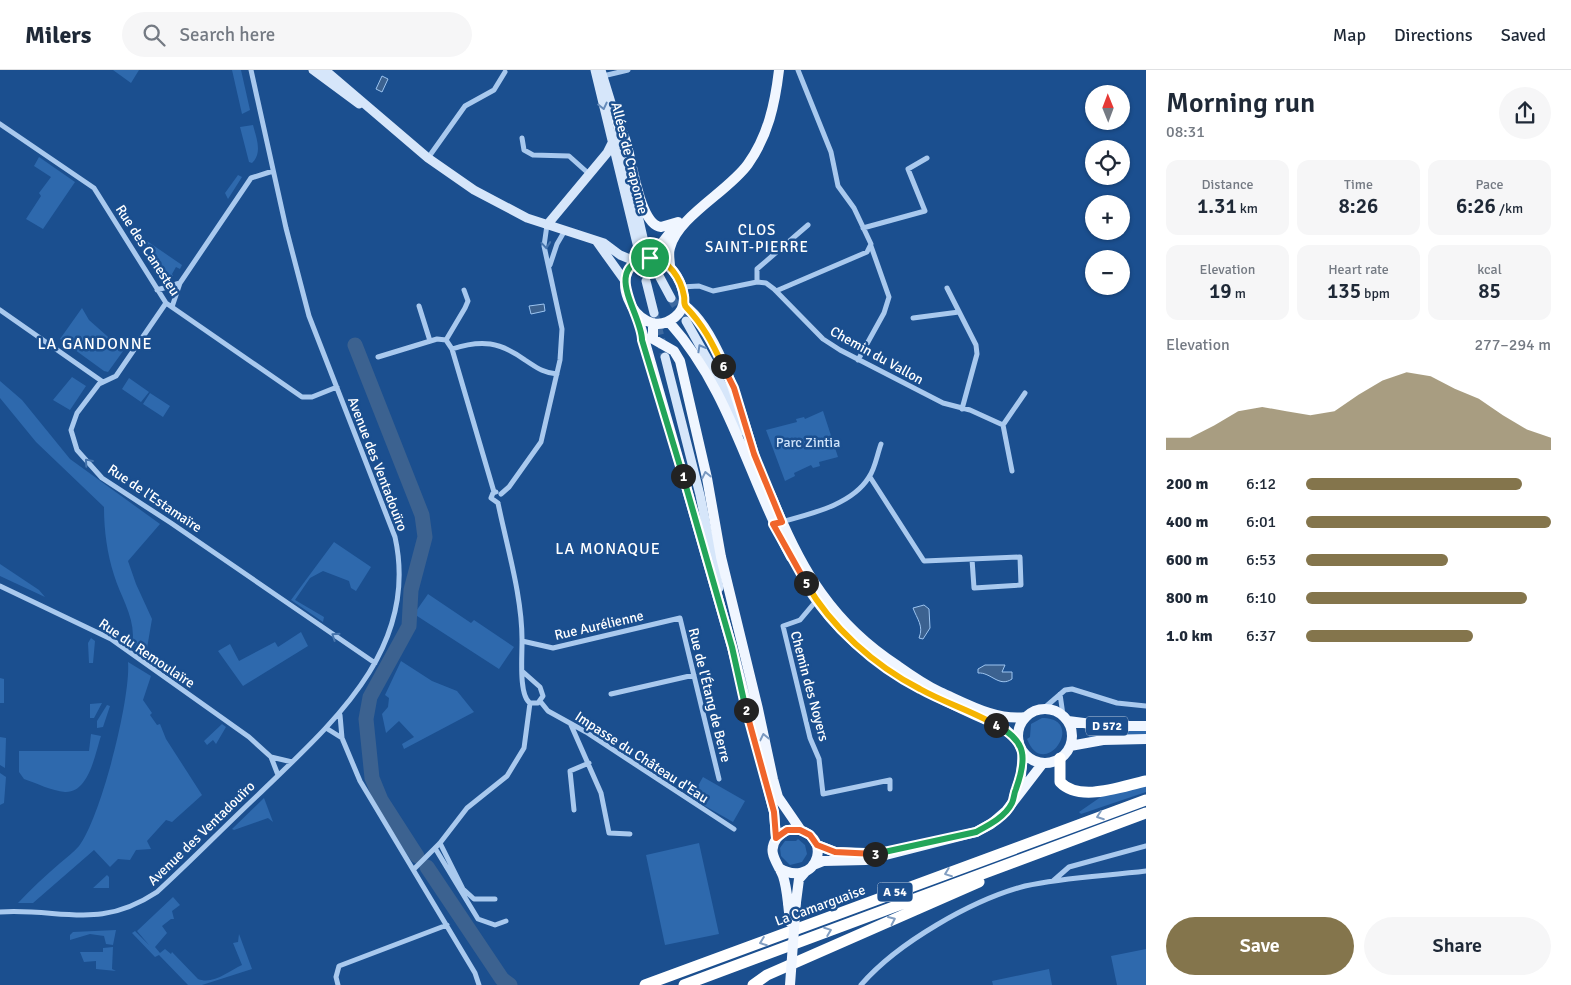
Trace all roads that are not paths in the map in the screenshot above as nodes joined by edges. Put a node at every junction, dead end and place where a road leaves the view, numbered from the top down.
1 (251, 70) edge
2 (313, 70) edge
3 (325, 70) edge
4 (595, 70) edge
5 (628, 70) edge
6 (779, 70) edge
7 (798, 70) edge
8 (504, 72) dead end
9 (602, 73) edge
10 (378, 117) junction
11 (616, 122) junction
12 (0, 124) edge
13 (522, 138) dead end
14 (612, 143) junction
15 (428, 158) junction
16 (927, 158) dead end
17 (273, 171) junction
18 (620, 172) junction
19 (588, 173) junction
20 (692, 217) junction
21 (678, 222) junction
22 (546, 225) junction
23 (808, 225) dead end
24 (863, 228) junction
25 (564, 232) junction
26 (597, 242) junction
27 (871, 244) junction
28 (643, 256) junction
29 (550, 265) junction
30 (670, 267) junction
31 (656, 270) dead end
32 (625, 281) junction
33 (646, 281) tunnel mouth
34 (757, 282) junction
35 (180, 283) junction
36 (681, 287) junction
37 (947, 288) dead end
38 (157, 290) junction
39 (464, 290) dead end
40 (776, 291) junction
41 (670, 298) tunnel mouth
42 (166, 303) junction
43 (684, 305) junction
44 (419, 306) dead end
45 (172, 307) junction
46 (0, 310) edge
47 (960, 312) junction
48 (636, 314) junction
49 (653, 318) junction
50 (913, 318) dead end
51 (686, 321) tunnel mouth
52 (670, 322) junction
53 (446, 340) junction
54 (430, 341) junction
55 (452, 349) junction
56 (378, 357) dead end
57 (665, 357) tunnel mouth
58 (858, 360) junction
59 (557, 374) junction
60 (104, 382) junction
61 (337, 387) junction
62 (1026, 393) dead end
63 (962, 409) junction
64 (1002, 425) junction
65 (881, 444) dead end
66 (754, 454) junction
67 (1012, 471) dead end
68 (870, 477) junction
69 (494, 492) junction
70 (501, 494) junction
71 (700, 495) junction
72 (498, 503) junction
73 (777, 523) junction
74 (721, 557) junction
75 (972, 559) junction
76 (0, 586) edge
77 (816, 601) junction
78 (680, 618) joint
79 (522, 641) junction
80 (732, 647) junction
81 (375, 663) junction
82 (522, 671) junction
83 (694, 675) junction
84 (537, 686) junction
85 (524, 691) junction
86 (611, 694) dead end
87 (1060, 694) junction
88 (540, 701) junction
89 (530, 703) junction
90 (1146, 706) edge
91 (746, 708) junction
92 (758, 709) junction
93 (1043, 709) junction
94 (340, 715) junction
95 (1026, 717) junction
96 (1066, 718) junction
97 (571, 724) junction
98 (1146, 726) edge
99 (326, 728) junction
100 (342, 738) junction
101 (1146, 739) edge
102 (1070, 746) junction
103 (1021, 747) junction
104 (271, 758) junction
105 (1060, 758) junction
106 (292, 762) junction
107 (589, 763) junction
108 (1043, 763) junction
109 (278, 775) junction
110 (719, 779) dead end
111 (1146, 781) edge
112 (890, 789) dead end
113 (1146, 800) edge
114 (1012, 803) junction
115 (574, 810) dead end
116 (1146, 812) edge
117 (1146, 819) edge
118 (734, 829) dead end
119 (800, 830) junction
120 (630, 834) dead end
121 (776, 838) junction
122 (440, 843) junction
123 (817, 845) junction
124 (1146, 846) edge
125 (435, 848) junction
126 (882, 854) junction
127 (780, 868) junction
128 (809, 868) junction
129 (414, 869) junction
130 (1146, 871) edge
131 (1053, 881) junction
132 (495, 899) dead end
133 (792, 903) junction
134 (0, 912) edge
135 (506, 921) dead end
136 (447, 925) junction
137 (338, 985) edge
138 (479, 985) edge
139 (645, 985) edge
140 (684, 985) edge
141 (753, 985) edge
142 (790, 985) edge
143 (861, 985) edge

1 - 17 street, Avenue des Ventadouïro
2 - 10 main road
3 - 10 main road
4 -> 14 main road, Allées de Craponne
5 - 9 street
6 - 20 main road
7 - 24 street
8 - 15 street
9 - 11 main road, Allées de Craponne
10 - 15 main road
11 - 18 main road
11 - 21 main road
11 - 28 main road, Allées de Craponne
12 - 38 street, Rue des Canesteu
13 - 19 street
14 - 18 main road, Allées de Craponne
14 - 19 main road
15 - 22 main road
16 - 24 street
17 - 35 street
17 - 61 street, Avenue des Ventadouïro
18 - 28 main road, Allées de Craponne
19 - 22 main road
20 - 21 main road
20 - 30 main road
21 - 28 main road
22 - 25 main road
22 -> 29 street
23 - 34 street
24 - 27 street
25 - 26 main road
25 - 29 street
26 - 28 main road
26 - 32 main road
27 - 40 street
27 - 58 street
28 - 30 main road
28 - 32 main road
29 - 59 street
30 - 36 main road
31 - 41 main road
32 - 48 main road
33 - 49 main road
34 - 36 street
34 - 40 street, Chemin du Vallon
35 - 38 street
35 - 45 street
36 - 43 main road
37 - 47 street
38 - 42 street, Rue des Canesteu
39 - 53 street
40 - 58 street, Chemin du Vallon
42 - 45 street, Rue des Canesteu
42 - 60 street, Rue de l'Estamaïre
43 - 52 main road
43 - 66 main road
44 - 54 street
45 - 61 street, Rue des Canesteu
46 - 60 street
47 - 50 street
47 - 63 street
48 - 49 main road
48 - 80 main road
49 - 52 main road
74 -> 49 main road
66 -> 51 main road
52 - 73 main road
53 - 54 street
53 - 55 street
54 - 56 street
55 - 59 street
55 - 69 street
57 - 71 main road
58 - 63 street, Chemin du Vallon
59 - 70 street
81 -> 60 street, Rue de l'Estamaïre
61 - 81 street, Avenue des Ventadouïro
62 - 64 street
63 - 64 street, Chemin du Vallon
64 - 67 street
65 - 68 street
66 - 73 main road
68 - 73 street
68 - 75 street
69 - 70 street
69 - 72 street
70 - 72 street
71 - 74 main road
71 - 80 main road
72 - 79 street
73 - 77 main road
73 - 95 main road
74 - 92 main road
75 - 75 street
76 - 104 street, Rue du Remoulaïre
77 - 103 main road
77 - 112 street, Chemin des Noyers
78 - 79 street, Rue Aurélienne
78 - 83 street, Rue de l'Étang de Berre
79 - 82 street
80 - 91 main road
81 - 94 street, Avenue des Ventadouïro
82 - 84 street
82 - 85 street
83 - 86 street
83 - 110 street, Rue de l'Étang de Berre
84 - 85 street
84 - 88 street
85 - 89 street
87 - 90 street
87 - 93 street
87 - 96 street
88 - 89 street
88 - 97 street, Impasse du Château d'Eau
89 - 122 street
91 - 92 main road
91 - 121 main road
119 -> 92 main road
93 - 95 main road
93 - 96 main road
94 - 99 street, Avenue des Ventadouïro
94 - 100 street
95 - 103 main road
96 - 98 main road, D 572
96 - 102 main road
97 - 107 street
97 - 118 street, Impasse du Château d'Eau
99 - 100 street
99 - 106 street, Avenue des Ventadouïro
100 - 129 street
101 - 102 main road, D 572
102 - 105 main road
103 - 108 main road
103 - 114 main road
104 - 106 street
104 - 109 street, Rue du Remoulaïre
105 - 108 main road
105 - 111 highway
106 - 109 street, Avenue des Ventadouïro
107 - 115 street
107 - 120 street
108 - 114 main road
109 - 134 street, Avenue des Ventadouïro
113 -> 139 highway, La Camarguaise / A 54
114 - 126 main road
140 -> 116 highway, La Camarguaise / A 54
141 -> 117 highway
119 - 121 main road
119 - 123 main road
121 - 127 main road
122 - 125 street
122 - 132 street
123 - 126 main road
123 - 128 main road
124 - 131 street
125 - 129 street
125 - 135 street
126 - 128 main road
127 - 128 main road
127 - 133 main road
128 - 133 main road
129 - 136 street
130 - 131 street
131 - 143 street
133 - 142 main road, bridge
136 - 137 street
136 - 138 street

